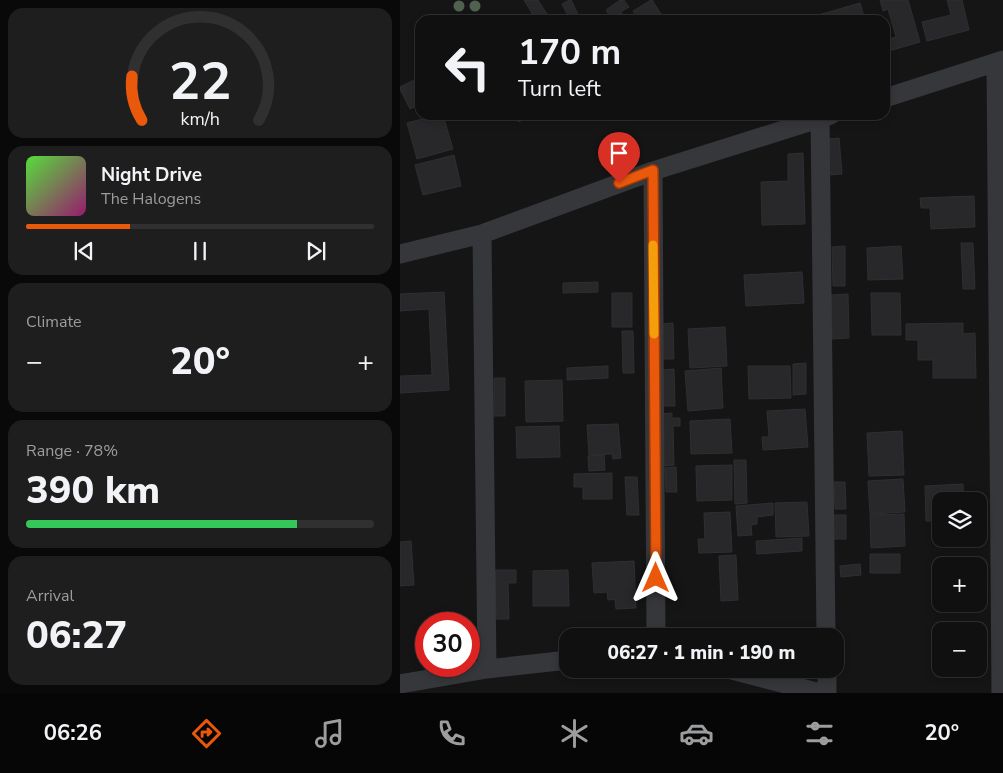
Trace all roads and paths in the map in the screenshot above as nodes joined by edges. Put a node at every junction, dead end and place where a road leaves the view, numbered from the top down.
1 (999, 61) edge
2 (890, 96) edge
3 (815, 120) edge
4 (825, 120) edge
5 (653, 170) junction
6 (482, 234) junction
7 (400, 254) edge
8 (656, 628) edge
9 (826, 628) edge
10 (559, 661) edge
11 (487, 669) junction
12 (762, 678) edge
13 (827, 678) edge
14 (400, 684) edge
15 (820, 693) edge
16 (827, 693) edge
17 (1001, 693) edge

1 - 2 street
1 - 17 street
3 - 5 street
4 - 9 street
5 - 6 street
5 - 8 street
6 - 7 street
6 - 11 street
10 - 11 street
11 - 14 street
12 - 15 street
13 - 16 street

